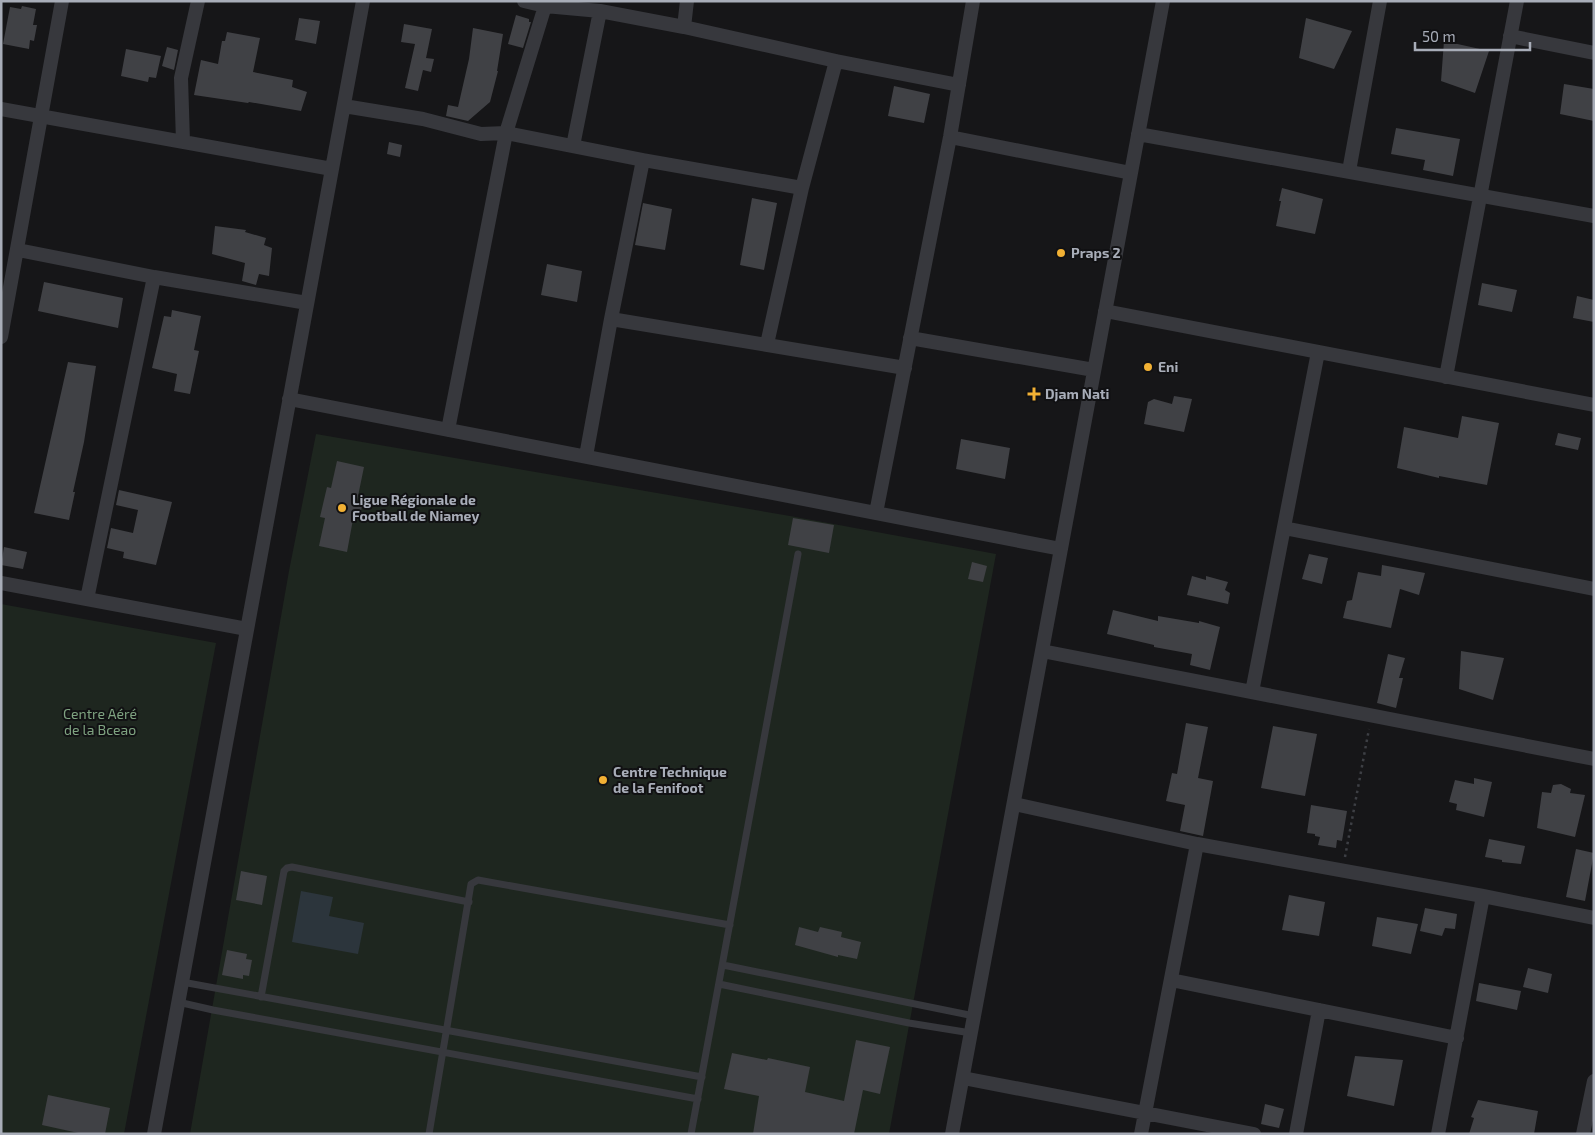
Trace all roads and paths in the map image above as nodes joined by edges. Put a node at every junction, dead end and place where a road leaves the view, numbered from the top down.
1 (62, 1) edge
2 (198, 1) edge
3 (363, 1) edge
4 (524, 1) edge
5 (687, 1) edge
6 (973, 1) edge
7 (1163, 1) edge
8 (1380, 1) edge
9 (1517, 1) edge
10 (543, 4) edge
11 (600, 11) junction
12 (684, 27) junction
13 (1510, 36) junction
14 (1594, 53) edge
15 (836, 61) junction
16 (958, 85) junction
17 (344, 106) junction
18 (1, 109) edge
19 (42, 117) junction
20 (506, 133) junction
21 (1138, 134) junction
22 (950, 137) junction
23 (183, 142) junction
24 (573, 146) junction
25 (643, 160) junction
26 (332, 169) junction
27 (1348, 171) junction
28 (1131, 173) junction
29 (802, 188) junction
30 (1480, 195) junction
31 (1594, 216) edge
32 (18, 250) junction
33 (154, 277) junction
34 (307, 303) junction
35 (1105, 310) junction
36 (610, 319) junction
37 (1, 337) edge
38 (910, 338) junction
39 (767, 344) junction
40 (1318, 352) junction
41 (905, 368) junction
42 (1094, 370) junction
43 (1446, 377) junction
44 (290, 399) junction
45 (1594, 405) edge
46 (448, 430) junction
47 (586, 456) junction
48 (876, 513) junction
49 (1284, 528) junction
50 (1061, 549) junction
51 (798, 554) dead end
52 (1, 583) edge
53 (1594, 589) edge
54 (86, 599) junction
55 (247, 628) junction
56 (1042, 651) junction
57 (1252, 692) junction
58 (1372, 716) junction
59 (1594, 759) edge
60 (1014, 804) junction
61 (1197, 844) junction
62 (1342, 871) junction
63 (1483, 896) junction
64 (469, 902) junction
65 (1594, 918) edge
66 (730, 925) junction
67 (723, 965) junction
68 (1171, 980) junction
69 (182, 982) junction
70 (719, 984) junction
71 (261, 997) junction
72 (178, 1002) junction
73 (1319, 1010) junction
74 (974, 1016) junction
75 (447, 1031) junction
76 (971, 1033) junction
77 (1457, 1038) junction
78 (444, 1052) junction
79 (702, 1077) junction
80 (963, 1078) junction
81 (1594, 1082) edge
82 (698, 1099) junction
83 (1145, 1113) junction
84 (154, 1134) edge
85 (429, 1134) edge
86 (691, 1134) edge
87 (952, 1134) edge
88 (1141, 1134) edge
89 (1254, 1134) edge
90 (1296, 1134) edge
91 (1438, 1134) edge
92 (1583, 1134) edge

1 - 19 street
2 - 23 street
3 - 17 street
4 - 10 street
5 - 12 street
6 - 16 street
7 - 21 street
8 - 27 street
9 - 13 street
10 - 11 street
10 - 20 street
11 - 12 street
11 - 24 street
12 - 15 street
13 - 14 street
13 - 30 street
15 - 16 street
15 - 29 street
16 - 22 street
17 - 20 street
17 - 26 street
18 - 19 street
19 - 23 street
19 - 32 street
20 - 24 street
20 - 46 street
21 - 27 street
21 - 28 street
22 - 28 street
22 - 38 street
23 - 26 street
24 - 25 street
25 - 29 street
25 - 36 street
26 - 34 street
27 - 30 street
28 - 35 street
29 - 39 street
30 - 31 street
30 - 43 street
32 - 33 street
32 - 37 street
33 - 34 street
33 - 54 street
34 - 44 street
35 - 40 street
35 - 42 street
36 - 39 street
36 - 47 street
38 - 41 street
38 - 42 street
39 - 41 street
40 - 43 street
40 - 49 street
41 - 48 street
42 - 50 street
43 - 45 street
44 - 46 street
44 - 55 street
46 - 47 street
47 - 48 street
48 - 50 street
49 - 53 street
49 - 57 street
50 - 56 street
51 - 66 lane
52 - 54 street
54 - 55 street
55 - 69 street
56 - 57 street
56 - 60 street
57 - 58 street
58 - 59 street
58 - 62 path
60 - 61 street
60 - 74 street
61 - 62 street
61 - 68 street
62 - 63 street
63 - 65 street
63 - 77 street
64 - 66 lane
64 - 71 lane
64 - 75 lane
66 - 67 lane
67 - 70 lane
67 - 74 lane
68 - 73 street
68 - 83 street
69 - 71 lane
69 - 72 street
70 - 76 lane
70 - 79 lane
71 - 75 lane
72 - 78 lane
72 - 84 street
73 - 77 street
73 - 90 street
74 - 76 street
75 - 78 lane
75 - 79 lane
76 - 80 street
77 - 91 street
78 - 82 lane
78 - 85 lane
79 - 82 lane
80 - 83 street
80 - 87 street
81 - 92 street
82 - 86 lane
83 - 88 street
83 - 89 street

